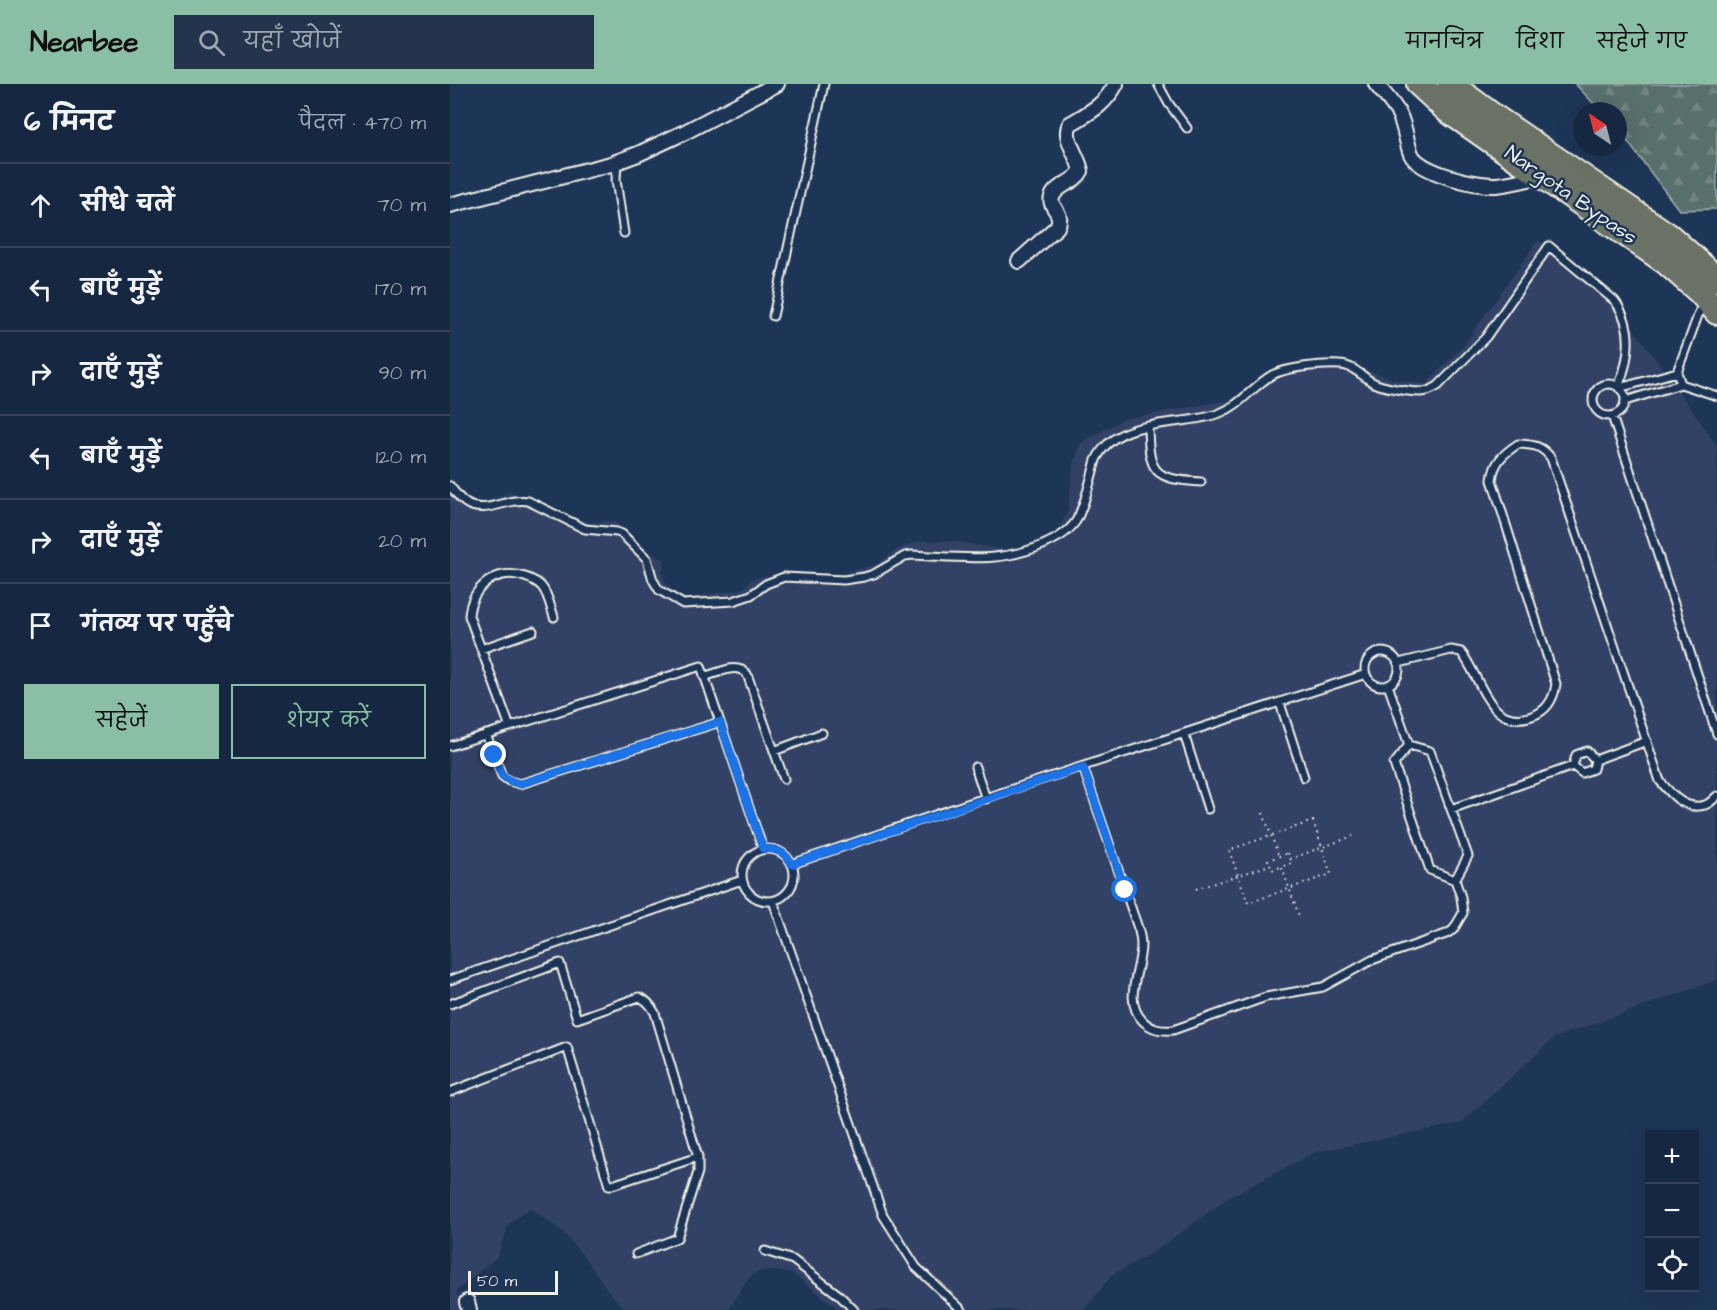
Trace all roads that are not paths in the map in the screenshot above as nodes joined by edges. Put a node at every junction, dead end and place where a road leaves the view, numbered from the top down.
1 (777, 84) edge
2 (824, 84) edge
3 (1116, 84) edge
4 (1158, 84) edge
5 (1376, 84) edge
6 (1419, 84) edge
7 (1450, 84) edge
8 (1187, 128) dead end
9 (616, 161) junction
10 (1543, 176) junction
11 (450, 205) edge
12 (624, 233) dead end
13 (1019, 261) dead end
14 (1713, 296) edge
15 (773, 316) dead end
16 (1677, 372) junction
17 (1681, 384) junction
18 (1619, 387) junction
19 (1717, 396) edge
20 (1625, 401) junction
21 (1612, 416) junction
22 (1148, 426) junction
23 (1201, 482) dead end
24 (450, 486) edge
25 (554, 618) dead end
26 (533, 631) dead end
27 (481, 649) junction
28 (1399, 663) junction
29 (1366, 674) junction
30 (704, 677) junction
31 (1388, 685) junction
32 (1280, 703) junction
33 (720, 722) junction
34 (510, 727) junction
35 (486, 734) junction
36 (822, 734) dead end
37 (1184, 734) junction
38 (1717, 734) edge
39 (1647, 741) junction
40 (1409, 745) junction
41 (450, 746) edge
42 (774, 751) junction
43 (1595, 760) junction
44 (1574, 766) junction
45 (975, 767) dead end
46 (1083, 767) junction
47 (1304, 777) dead end
48 (784, 779) dead end
49 (1717, 796) edge
50 (986, 799) junction
51 (1208, 809) dead end
52 (1451, 809) junction
53 (763, 849) junction
54 (792, 864) junction
55 (742, 880) junction
56 (1455, 880) junction
57 (773, 901) junction
58 (450, 980) edge
59 (450, 1004) edge
60 (450, 1092) edge
61 (698, 1156) junction
62 (765, 1251) dead end
63 (636, 1254) dead end
64 (854, 1310) edge
65 (962, 1310) edge

1 - 9 street
2 - 15 lane
3 - 13 street
4 - 8 lane
5 - 10 street
6 - 10 highway, Nargota Bypass
7 - 14 highway, Nargota Bypass
9 - 11 street
9 - 12 lane
10 - 14 highway, Nargota Bypass
14 - 16 lane
16 - 17 lane
16 - 18 lane
17 - 19 lane
17 - 20 lane
18 - 20 lane
18 - 21 lane
18 - 22 lane
20 - 21 lane
21 - 38 lane
22 - 23 lane
22 - 24 lane
25 - 27 lane
26 - 27 lane
27 - 34 lane
28 - 29 lane
28 - 31 lane
28 - 39 lane
29 - 31 lane
29 - 32 lane
30 - 33 lane
30 - 34 lane
30 - 42 lane
31 - 40 lane
32 - 37 lane
32 - 47 lane
33 - 35 lane
33 - 53 lane
34 - 35 lane
35 - 41 lane
36 - 42 lane
37 - 46 lane
37 - 51 lane
39 - 43 lane
39 - 49 lane
40 - 52 lane
40 - 56 lane
42 - 48 lane
43 - 44 lane
43 - 44 lane
44 - 52 lane
45 - 50 lane
46 - 50 lane
46 - 56 lane
50 - 54 lane
52 - 56 lane
53 - 54 lane
53 - 55 lane
54 - 57 lane
55 - 57 lane
55 - 58 lane
57 - 65 lane
59 - 61 lane
60 - 61 lane
61 - 63 lane
62 - 64 lane

